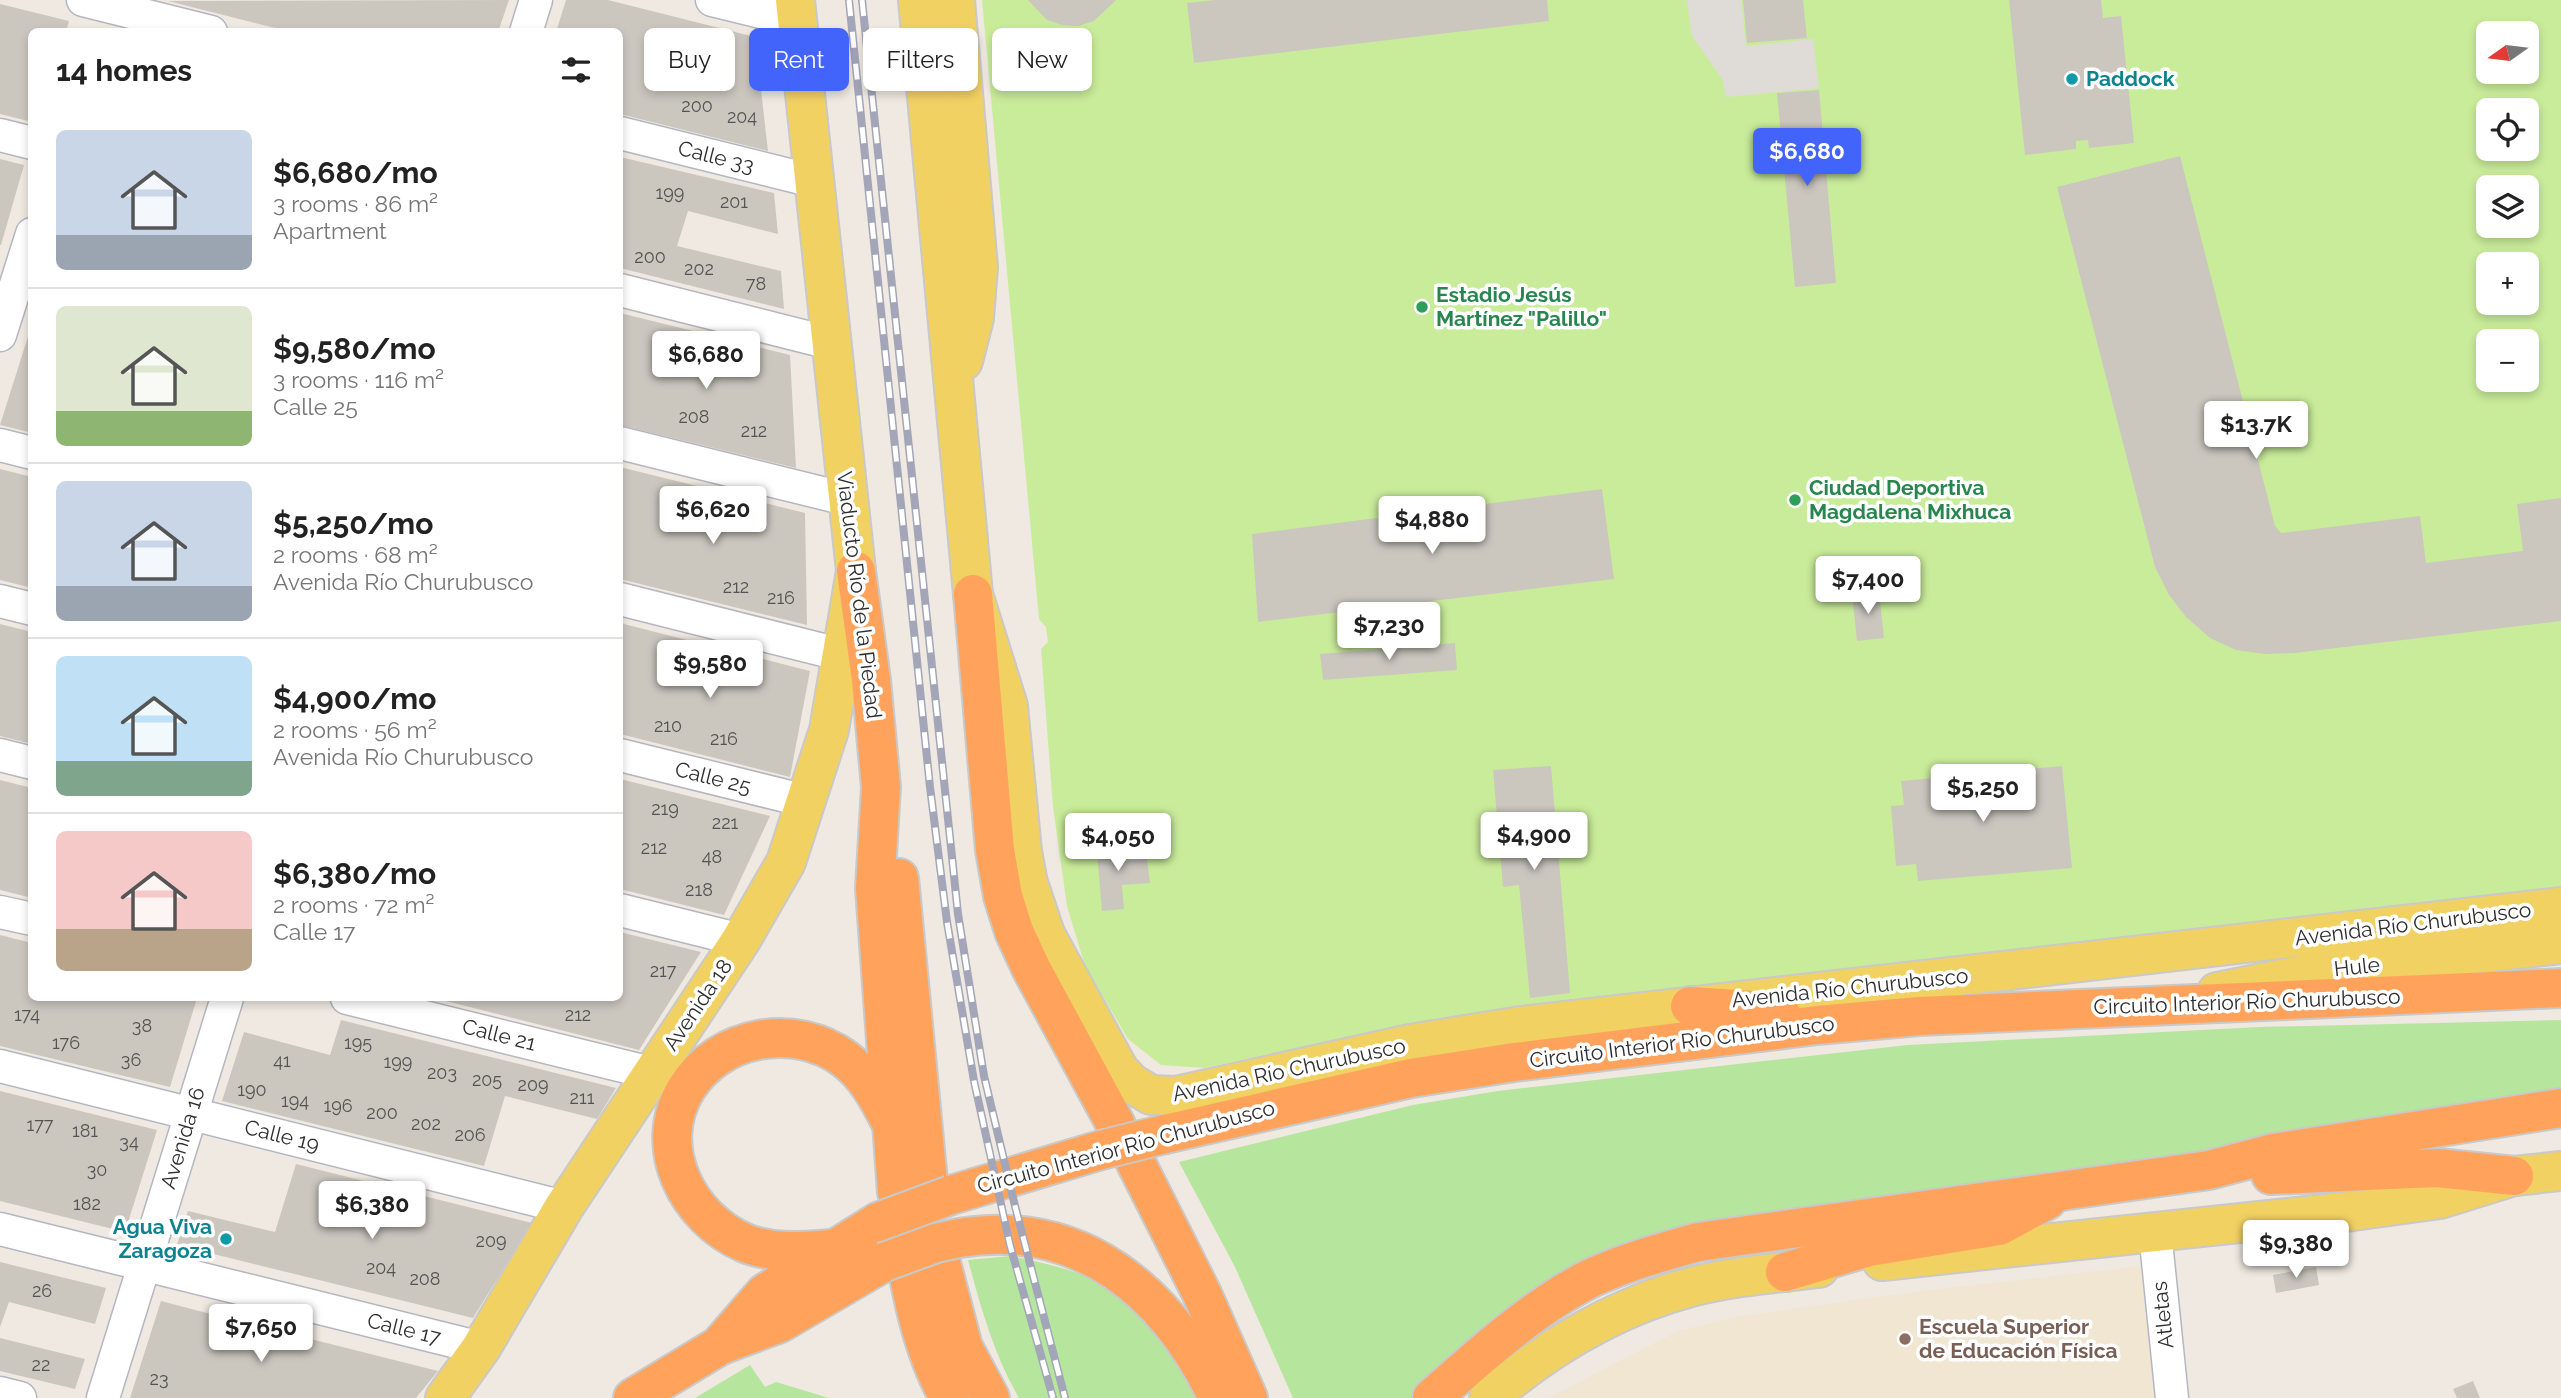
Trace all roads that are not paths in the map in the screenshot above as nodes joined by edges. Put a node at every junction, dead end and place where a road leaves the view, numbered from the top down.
1 (536, 0) edge
2 (712, 0) edge
3 (918, 0) edge
4 (955, 0) edge
5 (96, 9) edge
6 (796, 11) edge
7 (191, 28) edge
8 (527, 28) edge
9 (623, 134) edge
10 (0, 135) edge
11 (28, 142) edge
12 (813, 181) junction
13 (28, 248) edge
14 (623, 291) edge
15 (15, 294) edge
16 (0, 335) edge
17 (830, 343) junction
18 (955, 387) junction
19 (623, 444) edge
20 (0, 445) edge
21 (28, 452) edge
22 (846, 499) junction
23 (856, 571) junction
24 (973, 594) junction
25 (623, 600) edge
26 (0, 601) edge
27 (28, 608) edge
28 (844, 655) junction
29 (0, 755) edge
30 (623, 756) edge
31 (28, 762) edge
32 (881, 787) junction
33 (806, 802) junction
34 (2561, 907) edge
35 (623, 911) edge
36 (0, 912) edge
37 (28, 918) edge
38 (741, 940) junction
39 (2561, 944) edge
40 (2561, 988) edge
41 (226, 1001) edge
42 (359, 1001) edge
43 (2156, 1005) junction
44 (1690, 1006) junction
45 (1816, 1025) junction
46 (0, 1066) edge
47 (651, 1073) junction
48 (2561, 1108) edge
49 (191, 1114) junction
50 (891, 1125) junction
51 (1117, 1145) junction
52 (2210, 1170) junction
53 (2561, 1171) edge
54 (2514, 1176) junction
55 (2062, 1192) junction
56 (914, 1198) junction
57 (564, 1207) junction
58 (0, 1229) edge
59 (2154, 1233) junction
60 (830, 1250) junction
61 (923, 1257) junction
62 (144, 1265) junction
63 (1785, 1272) junction
64 (719, 1346) junction
65 (481, 1348) junction
66 (0, 1393) edge
67 (20, 1398) edge
68 (103, 1398) edge
69 (445, 1398) edge
70 (633, 1398) edge
71 (949, 1398) edge
72 (990, 1398) edge
73 (1218, 1398) edge
74 (1248, 1398) edge
75 (1432, 1398) edge
76 (1489, 1398) edge
77 (2172, 1398) edge

1 - 8 street
2 - 6 street
3 - 18 main road
4 - 18 main road
5 - 7 street
6 - 12 main road, Viaducto Río de la Piedad
9 - 12 street, Calle 33
10 - 11 street
12 - 17 main road, Viaducto Río de la Piedad
13 - 15 street
14 - 17 street
15 - 16 street
17 - 22 main road, Viaducto Río de la Piedad
18 - 24 main road
19 - 22 street
20 - 21 street
22 - 23 main road, Viaducto Río de la Piedad
23 - 28 main road, Avenida 18
23 - 32 highway, Viaducto Río de la Piedad
24 - 44 main road, Avenida Río Churubusco
24 - 51 highway
25 - 28 street
26 - 27 street
28 - 33 main road, Avenida 18
29 - 31 street
30 - 33 street, Calle 25
32 - 50 highway, Viaducto Río de la Piedad
32 - 56 highway
33 - 38 main road, Avenida 18
34 - 44 main road, Avenida Río Churubusco
35 - 38 street
36 - 37 street
38 - 47 main road, Avenida 18
39 - 43 main road, Hule
40 - 43 highway, Circuito Interior Río Churubusco
41 - 49 street, Avenida 16
42 - 47 street, Calle 21
43 - 45 highway, Circuito Interior Río Churubusco
44 - 45 highway
45 - 51 highway, Circuito Interior Río Churubusco, bridge
46 - 49 street, Calle 19
47 - 57 main road, Avenida 18
48 - 52 highway
49 - 57 street, Calle 19
49 - 62 street, Avenida 16
50 - 56 highway, Viaducto Río de la Piedad
50 - 60 highway
51 - 56 highway, Circuito Interior Río Churubusco
51 - 74 highway
52 - 54 highway
52 - 55 highway
53 - 54 main road
54 - 59 main road
55 - 63 highway
55 - 75 highway
56 - 60 highway, Circuito Interior Río Churubusco
57 - 65 main road, Avenida 18
58 - 62 street, Calle 17
59 - 63 main road
59 - 77 street, Atletas
60 - 64 highway, Circuito Interior Río Churubusco
61 - 64 highway
61 - 71 highway
61 - 72 highway
61 - 73 highway
62 - 65 street, Calle 17
62 - 68 street, Avenida 16
63 - 76 main road
64 - 70 highway
65 - 69 main road, Avenida 18
66 - 67 street

